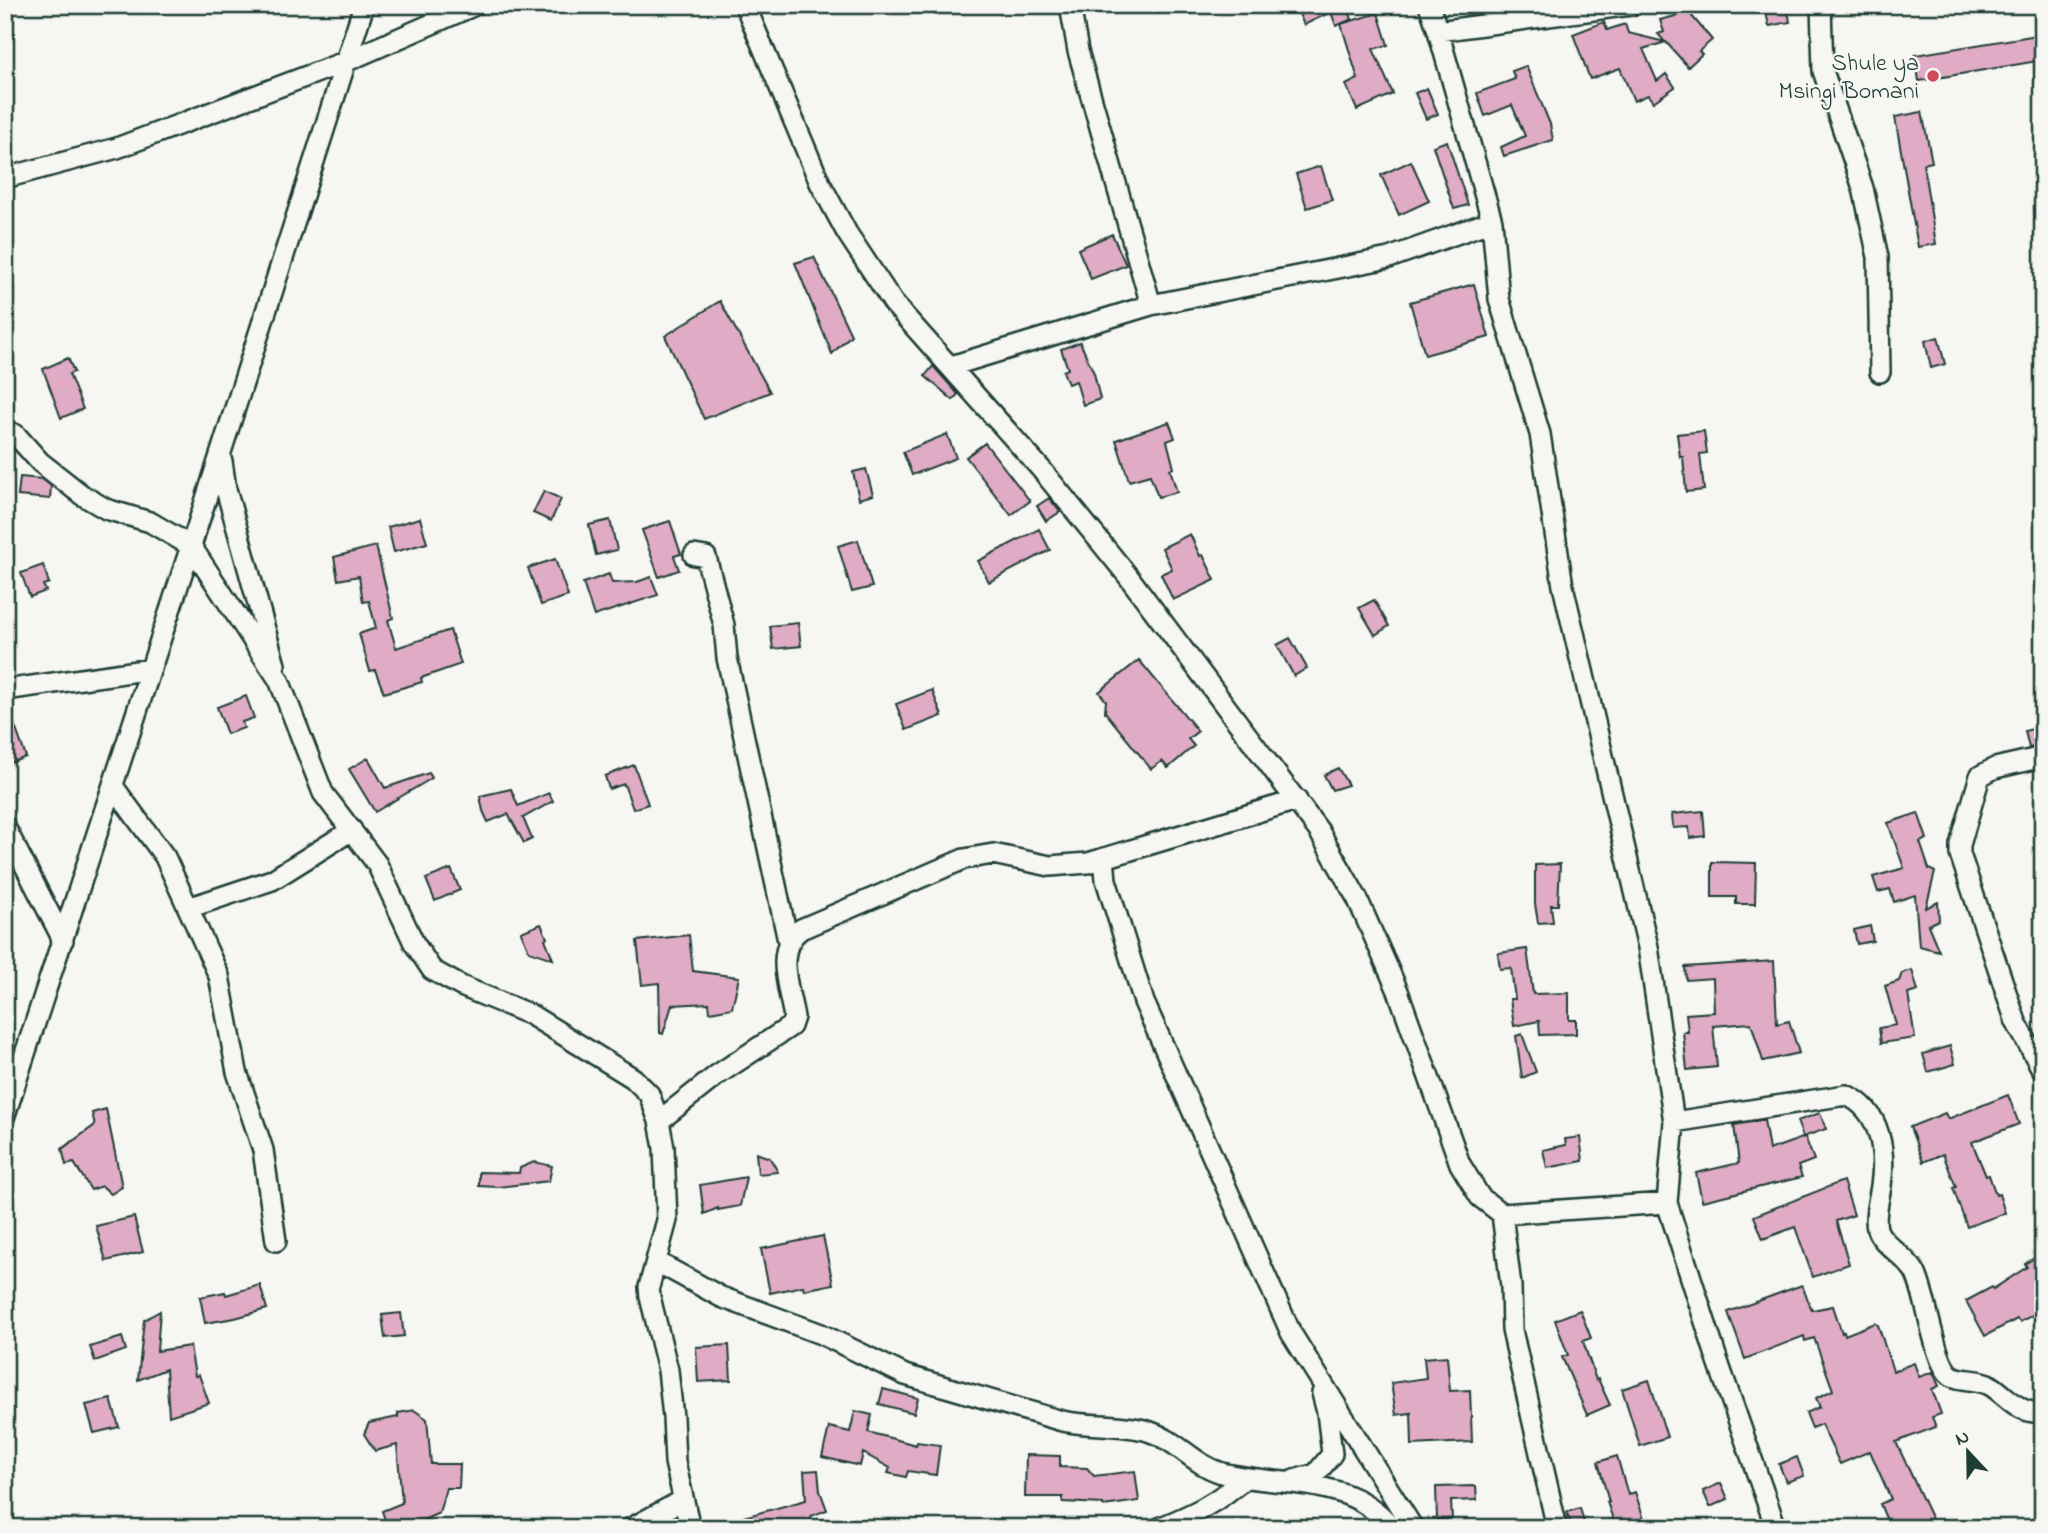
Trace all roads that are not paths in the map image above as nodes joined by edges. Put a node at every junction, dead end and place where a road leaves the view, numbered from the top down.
1 (364, 5) edge
2 (475, 5) edge
3 (745, 5) edge
4 (1070, 5) edge
5 (1429, 5) edge
6 (1630, 5) edge
7 (1821, 5) edge
8 (1438, 31) junction
9 (346, 61) junction
10 (5, 178) edge
11 (1492, 221) junction
12 (1151, 305) junction
13 (951, 366) junction
14 (1880, 372) dead end
15 (5, 430) edge
16 (221, 453) junction
17 (191, 546) junction
18 (694, 555) dead end
19 (151, 669) junction
20 (279, 680) junction
21 (5, 690) edge
22 (2043, 757) edge
23 (113, 786) junction
24 (1297, 800) junction
25 (5, 827) edge
26 (352, 830) junction
27 (1104, 858) junction
28 (188, 908) junction
29 (63, 940) junction
30 (788, 941) junction
31 (2043, 1071) edge
32 (5, 1115) edge
33 (659, 1121) junction
34 (1674, 1122) junction
35 (1667, 1203) junction
36 (1502, 1213) junction
37 (276, 1241) dead end
38 (657, 1262) junction
39 (1316, 1373) junction
40 (2043, 1412) edge
41 (1245, 1478) junction
42 (1287, 1482) junction
43 (683, 1500) junction
44 (631, 1528) edge
45 (690, 1528) edge
46 (1158, 1528) edge
47 (1392, 1528) edge
48 (1413, 1528) edge
49 (1556, 1528) edge
50 (1776, 1528) edge

1 - 9 street
2 - 9 street
3 - 13 street
4 - 12 street
5 - 8 street
6 - 8 street
7 - 14 street
8 - 11 street
9 - 10 street
9 - 16 street
11 - 12 street
11 - 34 street
12 - 13 street
13 - 24 street
15 - 17 street
16 - 17 street
16 - 20 street
17 - 19 street
17 - 20 street
18 - 30 street
19 - 21 street
19 - 23 street
20 - 26 street
22 - 31 street
23 - 28 street
23 - 29 street
24 - 27 street
24 - 36 street
25 - 29 street
26 - 28 street
26 - 33 street
27 - 30 street
27 - 39 street
28 - 37 street
29 - 32 street
30 - 33 street
33 - 38 street
34 - 35 street
34 - 40 street
35 - 36 street
35 - 50 street
36 - 49 street
38 - 41 street
38 - 43 street
39 - 42 street
39 - 48 street
41 - 42 street
41 - 46 street
42 - 47 street
43 - 44 street
43 - 45 street

